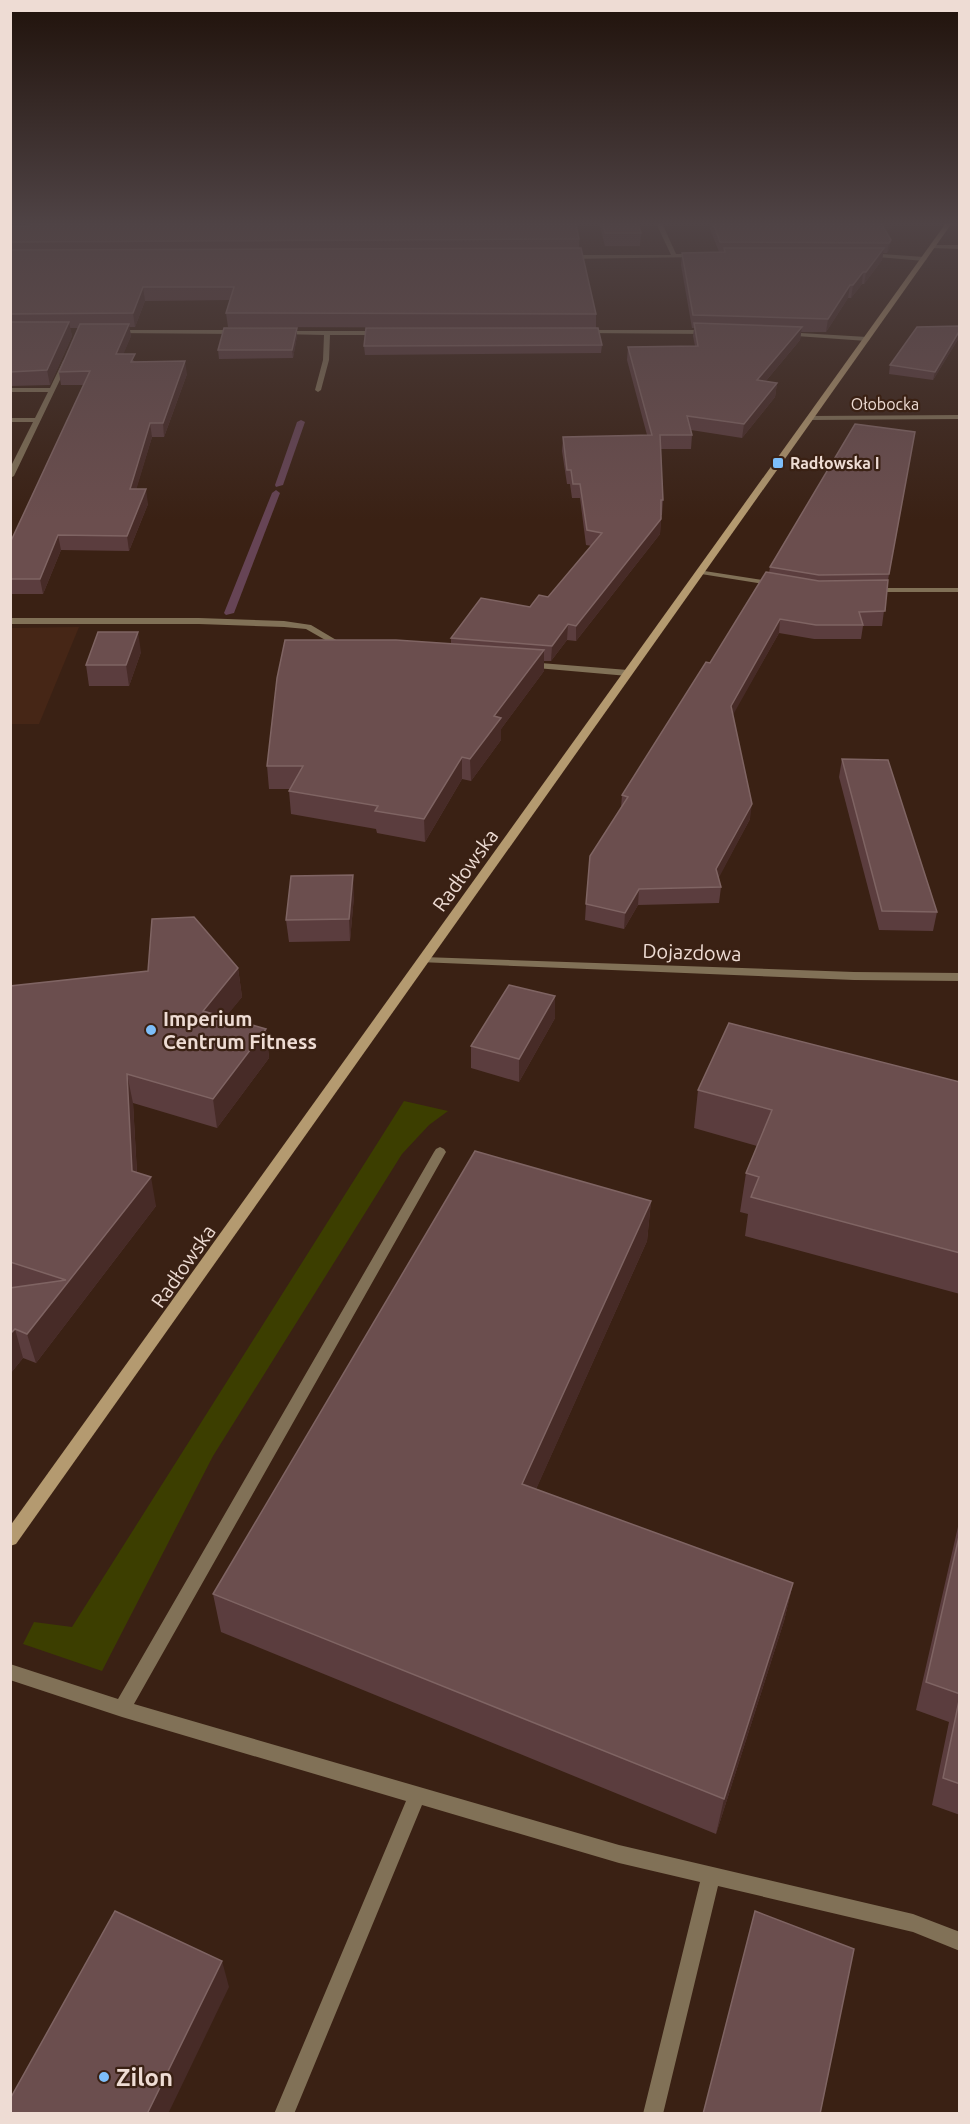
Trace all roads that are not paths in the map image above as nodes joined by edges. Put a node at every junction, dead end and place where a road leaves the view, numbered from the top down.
1 (879, 322) edge
2 (102, 332) edge
3 (252, 332) edge
4 (575, 332) edge
5 (718, 332) edge
6 (275, 333) edge
7 (327, 333) junction
8 (384, 333) edge
9 (775, 334) edge
10 (867, 339) junction
11 (70, 351) edge
12 (10, 390) edge
13 (53, 390) junction
14 (318, 390) dead end
15 (960, 417) edge
16 (811, 418) junction
17 (10, 420) edge
18 (38, 420) junction
19 (10, 476) edge
20 (701, 572) junction
21 (782, 585) edge
22 (864, 590) edge
23 (960, 590) edge
24 (10, 621) edge
25 (350, 650) edge
26 (517, 664) edge
27 (628, 673) junction
28 (423, 960) junction
29 (960, 977) edge
30 (440, 1152) dead end
31 (10, 1539) edge
32 (10, 1672) edge
33 (122, 1709) junction
34 (417, 1795) junction
35 (711, 1876) junction
36 (960, 1942) edge
37 (284, 2114) edge
38 (653, 2114) edge

1 - 10 street, Radłowska
2 - 3 street
4 - 5 street
6 - 7 street
7 - 8 street
7 - 14 street
9 - 10 street
10 - 16 street, Radłowska
11 - 13 street
12 - 13 street
13 - 18 street
15 - 16 street, Ołobocka
16 - 20 street, Radłowska
17 - 18 street
18 - 19 street
20 - 21 street
20 - 27 street, Radłowska
22 - 23 street
24 - 25 street
26 - 27 street
27 - 28 street, Radłowska
28 - 29 street, Dojazdowa
28 - 31 street, Radłowska
30 - 33 street
32 - 33 street
33 - 34 street
34 - 35 street
34 - 37 street
35 - 36 street
35 - 38 street

